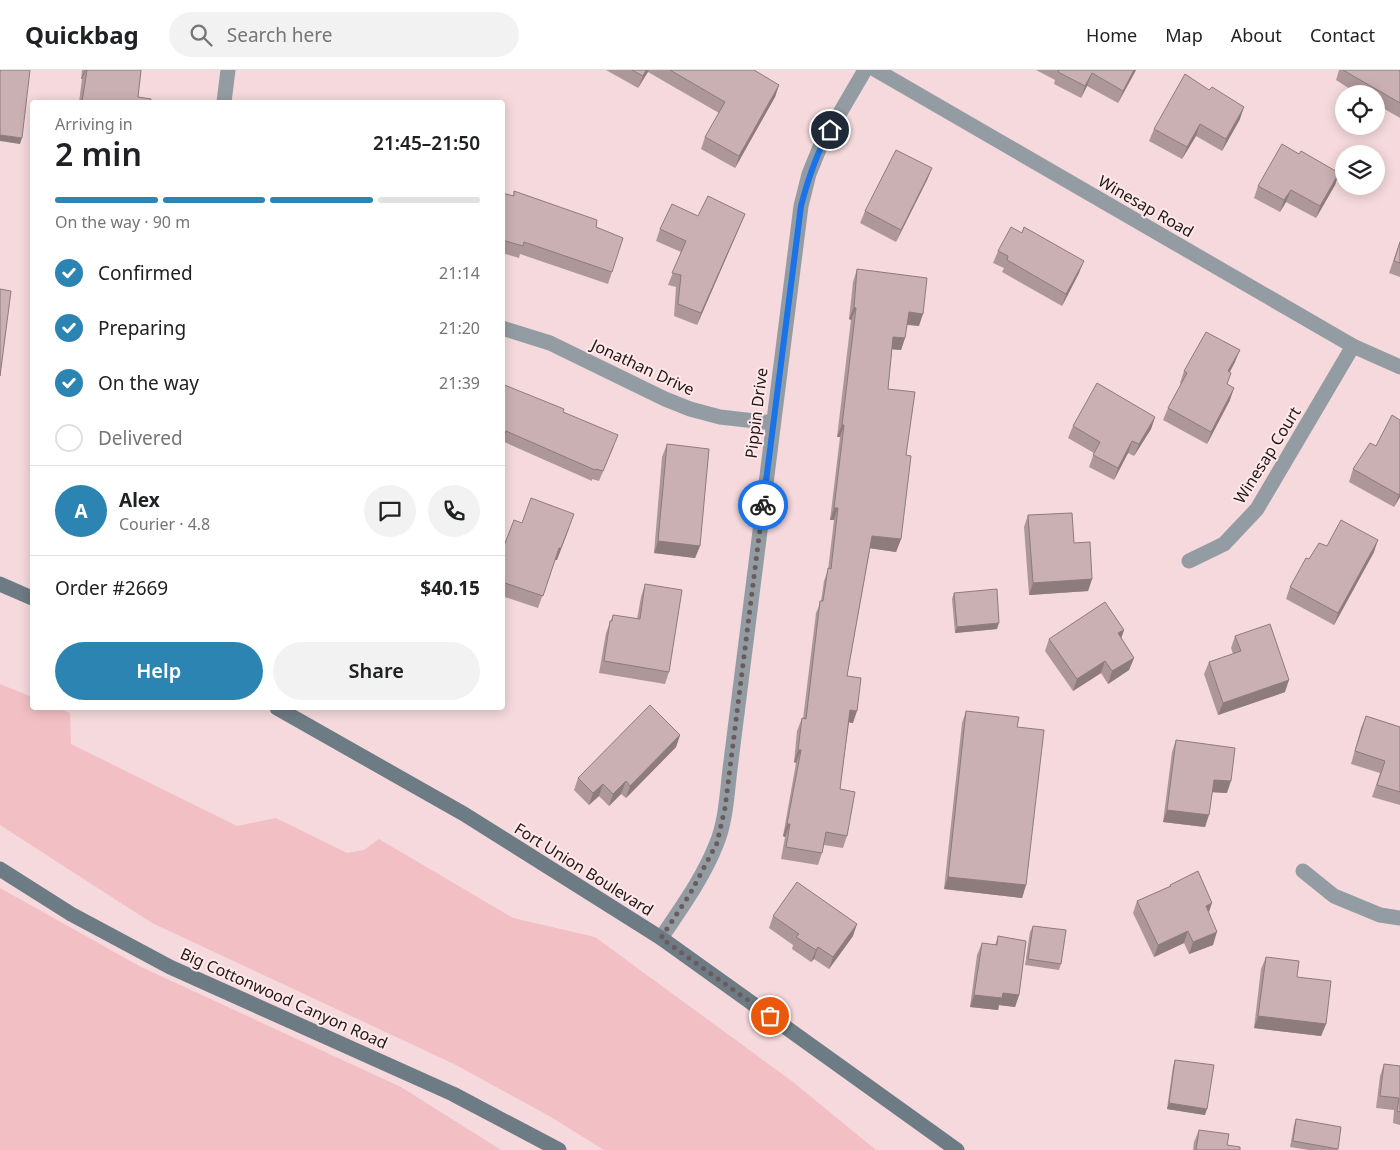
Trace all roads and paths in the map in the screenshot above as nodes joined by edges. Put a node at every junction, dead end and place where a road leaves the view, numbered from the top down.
1 (228, 70) edge
2 (865, 70) edge
3 (876, 70) edge
4 (224, 100) edge
5 (505, 329) edge
6 (1353, 346) junction
7 (1400, 368) edge
8 (773, 424) junction
9 (1189, 561) dead end
10 (0, 584) edge
11 (30, 597) edge
12 (280, 710) edge
13 (0, 869) edge
14 (1303, 872) dead end
15 (1400, 918) edge
16 (661, 938) junction
17 (558, 1150) edge
18 (957, 1150) edge

1 - 4 street
2 - 8 street, Pippin Drive
3 - 6 street, Winesap Road
5 - 8 street, Jonathan Drive
6 - 7 street, Winesap Road
6 - 9 street, Winesap Court
8 - 16 street, Pippin Drive
10 - 11 main road
12 - 16 main road, Fort Union Boulevard
13 - 17 main road, Big Cottonwood Canyon Road
14 - 15 street
16 - 18 main road, Fort Union Boulevard

